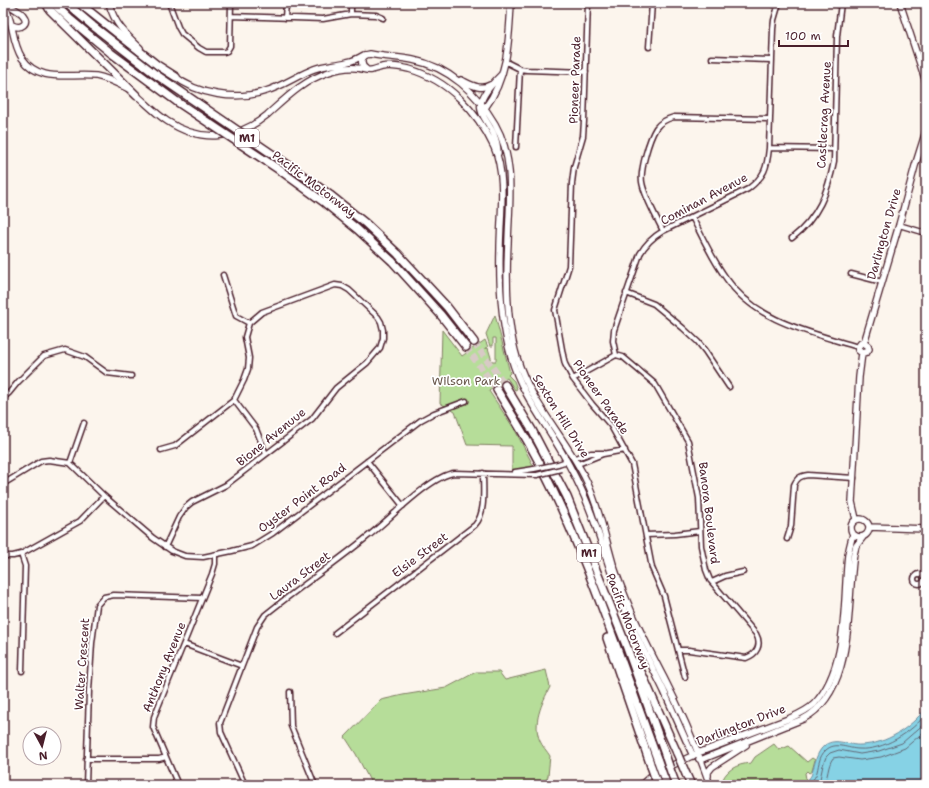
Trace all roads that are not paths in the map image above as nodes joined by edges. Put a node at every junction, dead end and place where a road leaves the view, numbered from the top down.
1 (4, 3) edge
2 (8, 3) edge
3 (46, 3) edge
4 (53, 3) edge
5 (66, 3) edge
6 (79, 3) edge
7 (109, 3) edge
8 (169, 3) edge
9 (231, 3) edge
10 (286, 3) edge
11 (351, 3) edge
12 (511, 3) edge
13 (588, 3) edge
14 (652, 3) edge
15 (770, 3) edge
16 (841, 3) edge
17 (900, 3) edge
18 (779, 4) edge
19 (351, 14) junction
20 (231, 16) junction
21 (286, 18) junction
22 (383, 18) dead end
23 (12, 25) junction
24 (649, 47) dead end
25 (369, 54) junction
26 (712, 58) dead end
27 (771, 60) junction
28 (506, 62) junction
29 (520, 69) junction
30 (370, 70) junction
31 (586, 72) junction
32 (448, 74) junction
33 (501, 74) junction
34 (176, 77) junction
35 (926, 82) edge
36 (491, 84) junction
37 (137, 96) junction
38 (465, 104) junction
39 (482, 106) junction
40 (770, 119) junction
41 (926, 131) edge
42 (516, 147) dead end
43 (769, 148) junction
44 (834, 149) junction
45 (498, 159) junction
46 (692, 217) junction
47 (900, 225) junction
48 (663, 231) junction
49 (926, 233) edge
50 (792, 238) dead end
51 (851, 274) dead end
52 (223, 275) dead end
53 (882, 282) junction
54 (626, 293) junction
55 (249, 323) junction
56 (474, 342) tunnel mouth
57 (864, 343) junction
58 (466, 347) tunnel mouth
59 (858, 347) junction
60 (862, 354) junction
61 (616, 355) junction
62 (130, 376) dead end
63 (573, 378) junction
64 (505, 385) tunnel mouth
65 (729, 387) dead end
66 (497, 390) tunnel mouth
67 (3, 398) edge
68 (234, 400) junction
69 (466, 401) dead end
70 (84, 423) dead end
71 (161, 450) dead end
72 (625, 450) junction
73 (266, 454) junction
74 (367, 461) junction
75 (576, 461) junction
76 (70, 463) junction
77 (568, 464) junction
78 (483, 473) junction
79 (504, 474) junction
80 (854, 478) junction
81 (3, 484) edge
82 (104, 496) junction
83 (403, 506) junction
84 (856, 519) junction
85 (870, 528) junction
86 (926, 529) edge
87 (700, 531) junction
88 (853, 534) junction
89 (646, 535) junction
90 (862, 537) junction
91 (787, 539) dead end
92 (165, 547) junction
93 (21, 554) junction
94 (214, 555) junction
95 (3, 556) edge
96 (743, 572) dead end
97 (712, 582) junction
98 (202, 598) junction
99 (598, 599) junction
100 (335, 633) dead end
101 (184, 644) junction
102 (626, 645) junction
103 (678, 650) junction
104 (242, 666) junction
105 (22, 671) dead end
106 (685, 677) dead end
107 (290, 692) dead end
108 (751, 740) junction
109 (696, 754) junction
110 (166, 757) junction
111 (86, 759) junction
112 (701, 760) junction
113 (665, 781) edge
114 (710, 783) edge
115 (244, 784) edge
116 (657, 784) edge
117 (86, 785) edge
118 (178, 785) edge
119 (279, 785) edge
120 (315, 785) edge
121 (641, 785) edge
122 (676, 785) edge
123 (691, 785) edge

1 - 23 street, Sexton Hill Drive
2 - 23 street
3 - 37 highway
4 - 58 highway, Pacific Motorway / M1, bridge
5 - 56 highway, Pacific Motorway / M1, bridge
6 - 34 highway
7 - 34 street
8 - 20 street
9 - 20 street
10 - 21 street
11 - 19 street
12 - 28 street
13 - 31 street, Pioneer Parade
14 - 24 street
15 - 18 street
16 - 44 street, Castlecrag Avenue
17 - 35 street
18 - 27 street, Cominan Avenue
19 - 21 street
19 - 22 street
20 - 21 street
23 - 37 street, Sexton Hill Drive
25 - 30 street
25 - 30 street
25 - 32 street, Sexton Hill Drive
25 - 34 street
26 - 27 street
27 - 40 street, Cominan Avenue
28 - 29 street
28 - 33 street
29 - 31 street
29 - 42 street
30 - 37 street, Sexton Hill Drive
30 - 38 street, Sexton Hill Drive
31 - 63 street, Pioneer Parade
32 - 36 street
32 - 39 street, Sexton Hill Drive
33 - 36 street
33 - 39 street
36 - 39 street
38 - 39 street
38 - 45 street, Sexton Hill Drive
39 - 45 street
39 - 75 street, Sexton Hill Drive
40 - 43 street, Cominan Avenue
40 - 48 street
41 - 47 street, Darlington Drive
43 - 44 street
43 - 46 street, Cominan Avenue
44 - 50 street, Castlecrag Avenue
45 - 77 street, Sexton Hill Drive
46 - 48 street, Cominan Avenue
46 - 59 street
47 - 49 street
47 - 53 street, Darlington Drive
48 - 54 street, Cominan Avenue
51 - 53 street
52 - 55 street
53 - 57 street, Darlington Drive
54 - 61 street, Cominan Avenue
54 - 65 street
55 - 68 street
55 - 73 street, Bione Avenuue
57 - 59 street
57 - 60 street
59 - 60 street
60 - 80 street
61 - 63 street
61 - 87 street, Banora Boulevard
62 - 67 street
63 - 72 street, Pioneer Parade
64 - 102 highway, Pacific Motorway / M1
66 - 99 highway, Pacific Motorway / M1
68 - 71 street
68 - 73 street
69 - 74 street, Oyster Point Road
70 - 76 street
72 - 75 street
72 - 89 street, Pioneer Parade
73 - 92 street, Bione Avenuue
74 - 83 street
74 - 94 street, Oyster Point Road
75 - 77 street
75 - 109 street, Sexton Hill Drive
76 - 81 street
76 - 82 street, Oyster Point Road
77 - 79 street, Laura Street, bridge
77 - 79 street, Laura Street, bridge
77 - 109 street, Sexton Hill Drive
78 - 79 street, Laura Street
78 - 83 street, Laura Street
78 - 100 street, Elsie Street
80 - 84 street
80 - 91 street
82 - 92 street, Oyster Point Road
82 - 93 street
83 - 104 street, Laura Street
84 - 85 street
84 - 88 street
85 - 86 street
85 - 90 street
87 - 89 street
87 - 97 street, Banora Boulevard
88 - 90 street
88 - 109 street, Darlington Drive
89 - 103 street, Pioneer Parade
90 - 108 street, Darlington Drive
92 - 94 street, Oyster Point Road
93 - 95 street
93 - 105 street
94 - 98 street, Anthony Avenue
96 - 97 street
97 - 103 street, Banora Boulevard
98 - 101 street, Anthony Avenue
98 - 111 street, Walter Crescent
99 - 113 highway, Pacific Motorway / M1, bridge
99 - 116 highway, bridge
101 - 104 street
101 - 110 street, Anthony Avenue
102 - 122 highway, Pacific Motorway / M1, bridge
102 - 123 highway, bridge
103 - 106 street, Pioneer Parade
104 - 115 street, Laura Street
107 - 120 street
108 - 112 street, Darlington Drive
108 - 114 street
109 - 112 street
109 - 121 street, Darlington Drive
110 - 111 street
110 - 118 street, Anthony Avenue
111 - 117 street, Walter Crescent
112 - 114 street
115 - 119 street

